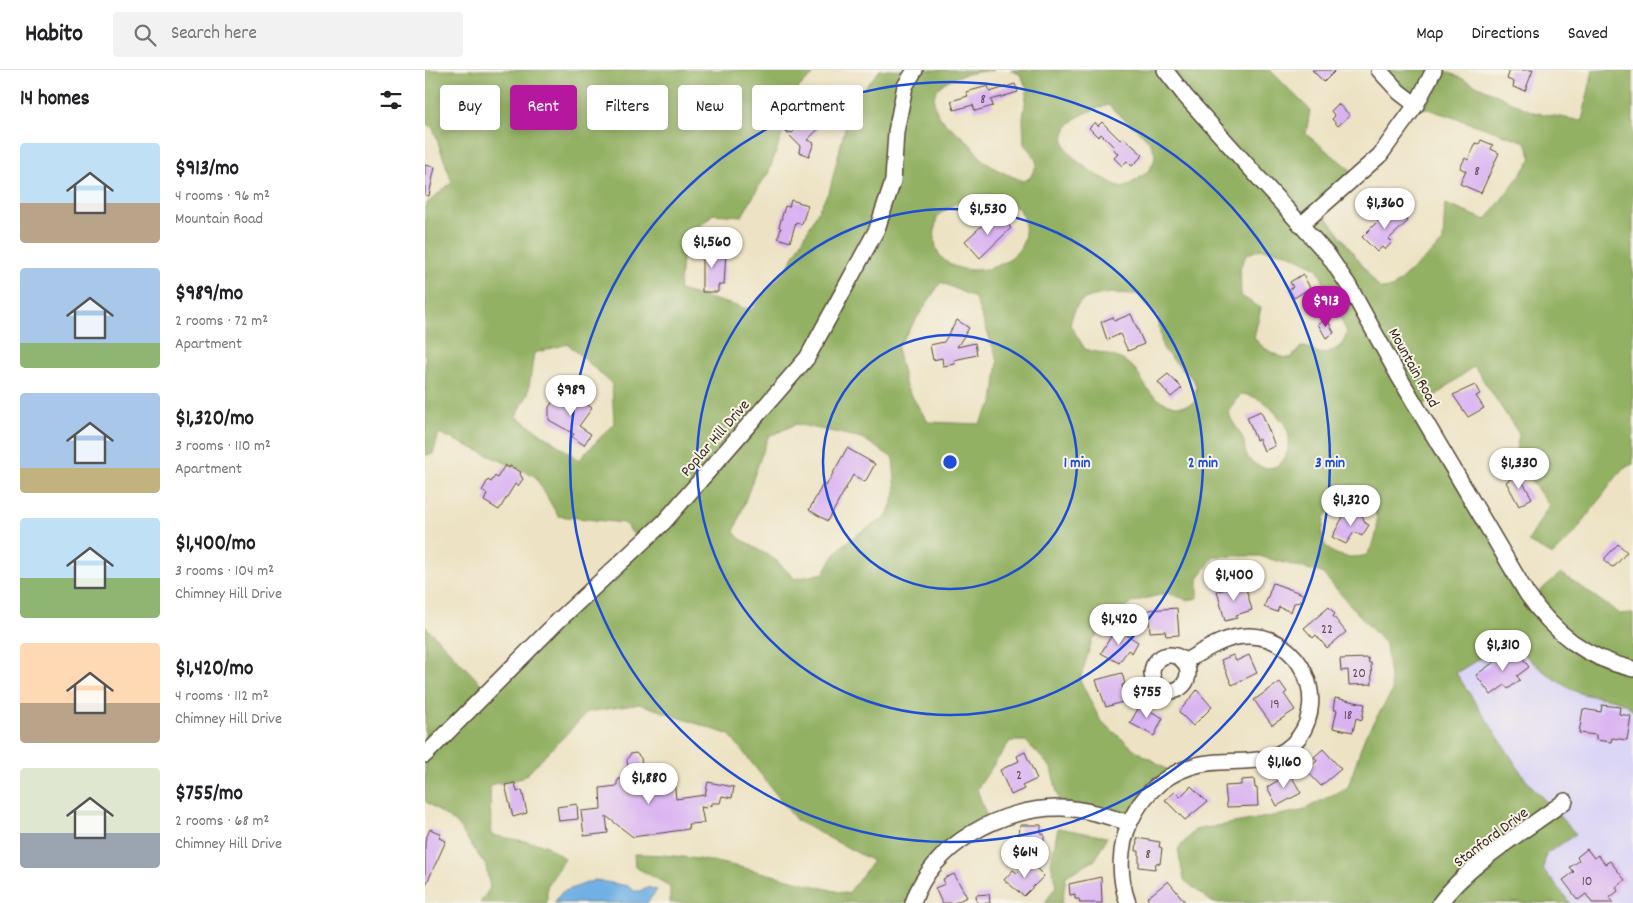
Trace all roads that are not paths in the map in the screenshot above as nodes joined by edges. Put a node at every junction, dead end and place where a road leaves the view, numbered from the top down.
1 (915, 70) edge
2 (1165, 70) edge
3 (1379, 70) edge
4 (1435, 70) edge
5 (1417, 105) junction
6 (1302, 224) junction
7 (1184, 662) dead end
8 (1633, 669) edge
9 (425, 755) edge
10 (1565, 801) dead end
11 (1129, 823) junction
12 (913, 903) edge
13 (1128, 903) edge
14 (1441, 903) edge

1 - 9 street, Poplar Hill Drive
2 - 6 street, Mountain Road
3 - 5 street
4 - 5 street
5 - 6 street
6 - 8 street, Mountain Road
7 - 11 street
10 - 14 street, Stanford Drive
11 - 12 street
11 - 13 street

